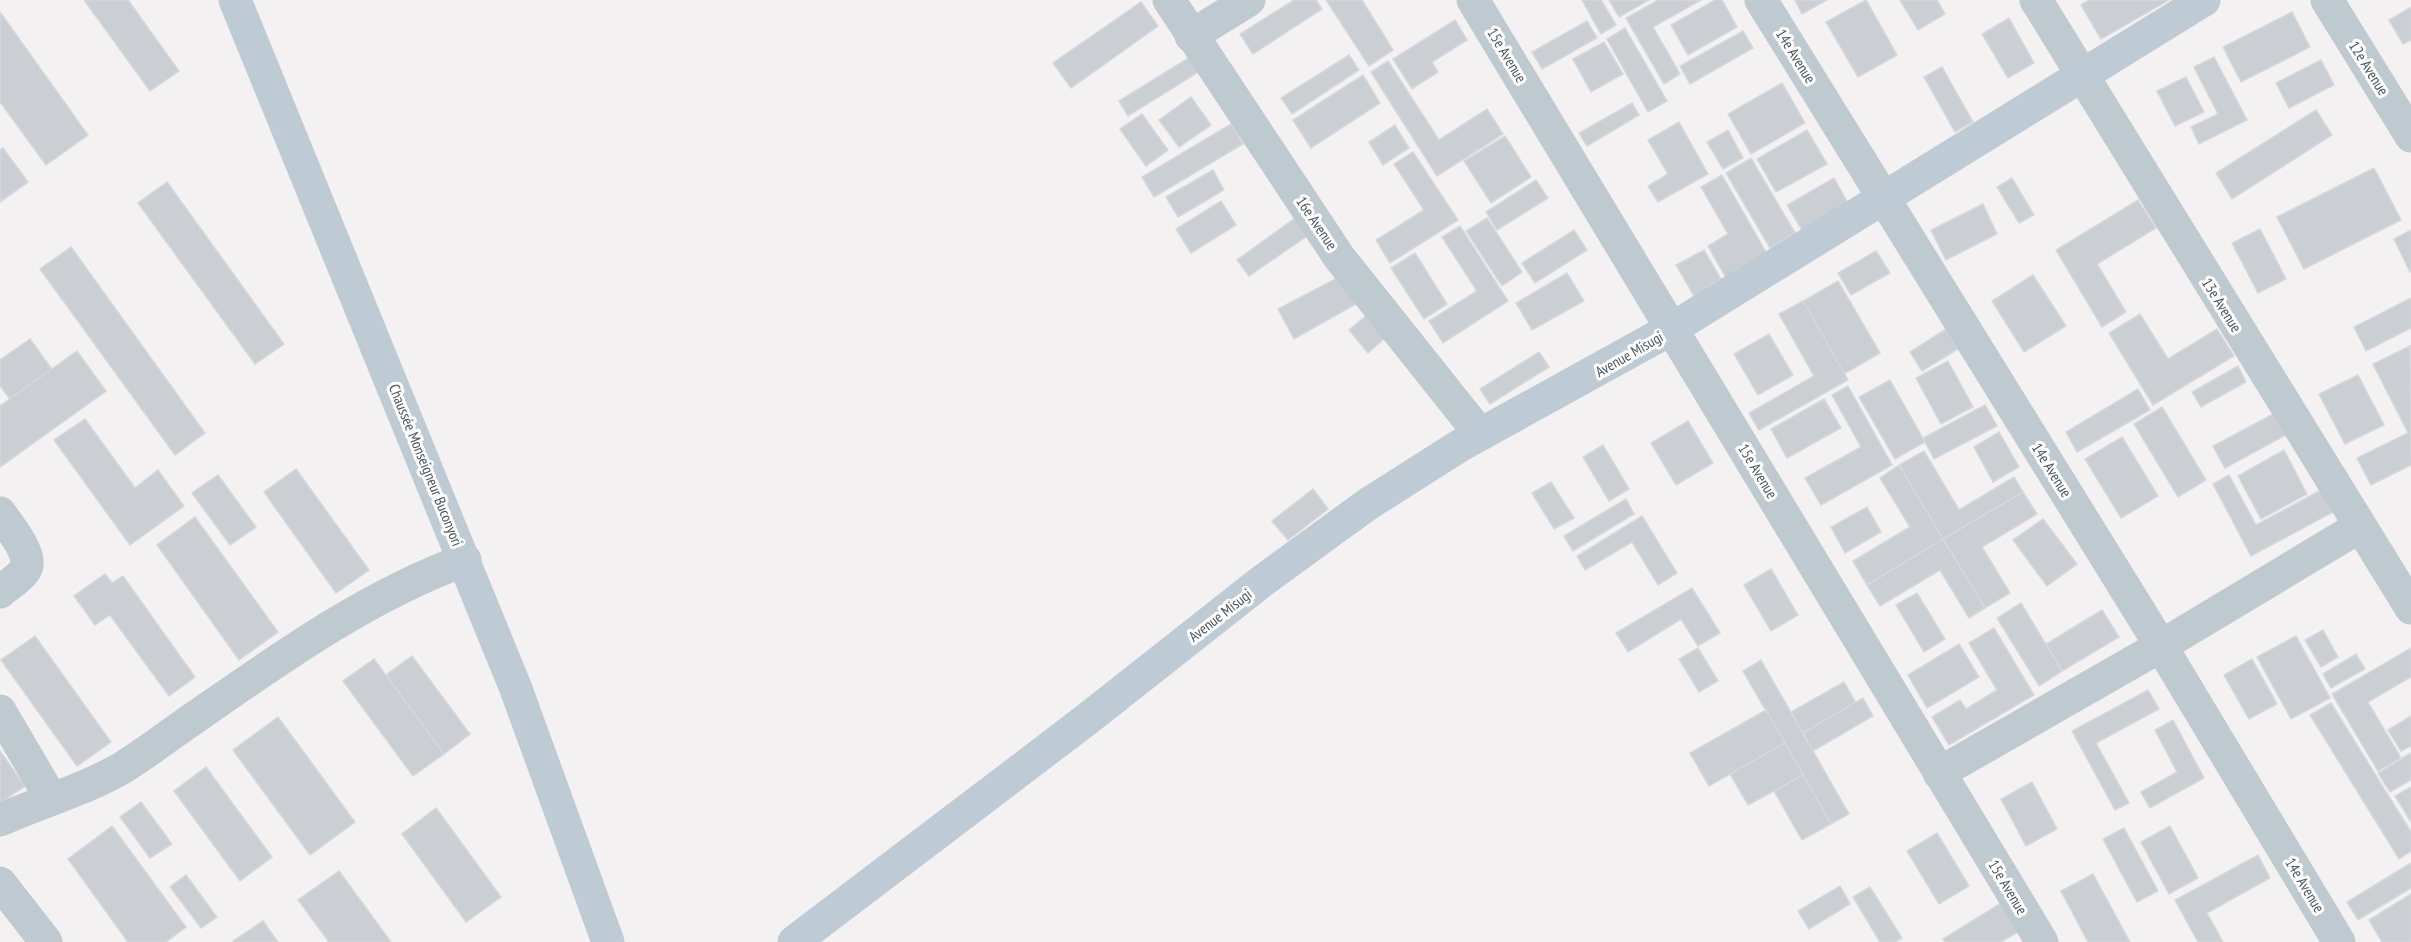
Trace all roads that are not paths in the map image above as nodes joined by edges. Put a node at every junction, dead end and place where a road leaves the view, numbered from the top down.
1 (235, 0) edge
2 (1169, 0) edge
3 (1249, 0) edge
4 (1473, 0) edge
5 (1761, 0) edge
6 (2036, 0) edge
7 (2204, 0) edge
8 (2326, 0) edge
9 (1191, 36) junction
10 (2083, 77) junction
11 (2411, 136) edge
12 (1885, 197) junction
13 (1673, 328) junction
14 (1470, 440) junction
15 (0, 513) edge
16 (2359, 527) junction
17 (465, 560) junction
18 (0, 592) edge
19 (2411, 608) edge
20 (2161, 646) junction
21 (0, 711) edge
22 (1939, 773) junction
23 (51, 798) junction
24 (0, 820) edge
25 (0, 883) edge
26 (606, 940) edge
27 (46, 942) edge
28 (794, 942) edge
29 (2042, 942) edge
30 (2339, 942) edge

1 - 17 street, Chaussée Monseigneur Buconyori
2 - 9 street, 16e Avenue
3 - 9 street
4 - 13 street, 15e Avenue
5 - 12 street, 14e Avenue
6 - 10 street, 13e Avenue
7 - 10 street, Avenue Misugi
8 - 11 street, 12e Avenue
9 - 14 street, 16e Avenue
10 - 12 street, Avenue Misugi
10 - 16 street, 13e Avenue
12 - 13 street, Avenue Misugi
12 - 20 street, 14e Avenue
13 - 14 street, Avenue Misugi
13 - 22 street, 15e Avenue
14 - 28 street, Avenue Misugi
15 - 18 street
16 - 19 street, 13e Avenue
16 - 20 street
17 - 23 street
17 - 26 street, Chaussée Monseigneur Buconyori
20 - 22 street
20 - 30 street, 14e Avenue
21 - 23 street
22 - 29 street, 15e Avenue
23 - 24 street
25 - 27 street

